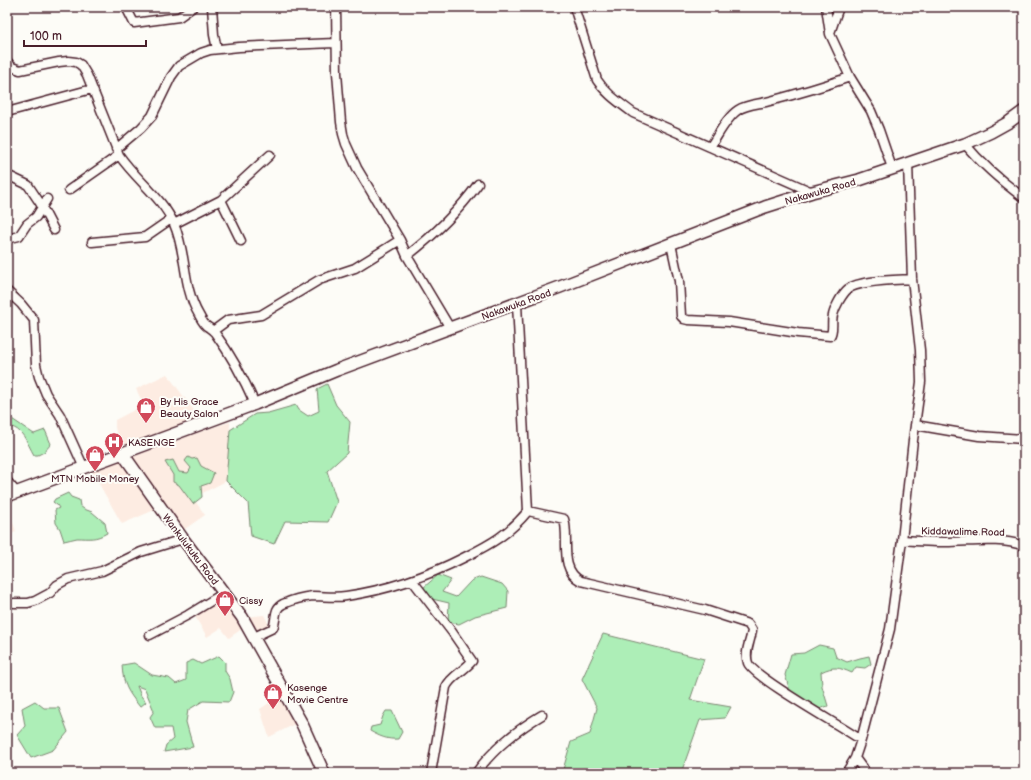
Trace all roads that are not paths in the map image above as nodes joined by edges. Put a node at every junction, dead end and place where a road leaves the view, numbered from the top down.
1 (126, 7) edge
2 (193, 7) edge
3 (212, 7) edge
4 (336, 7) edge
5 (574, 7) edge
6 (826, 7) edge
7 (839, 7) edge
8 (830, 34) junction
9 (335, 43) junction
10 (217, 49) junction
11 (7, 61) edge
12 (20, 70) junction
13 (7, 72) edge
14 (850, 77) junction
15 (92, 89) junction
16 (1024, 111) edge
17 (7, 112) edge
18 (965, 144) junction
19 (710, 148) junction
20 (118, 152) junction
21 (270, 155) dead end
22 (908, 163) junction
23 (892, 168) junction
24 (7, 175) edge
25 (478, 184) dead end
26 (69, 190) dead end
27 (812, 192) junction
28 (1024, 198) edge
29 (47, 199) dead end
30 (220, 200) junction
31 (173, 222) junction
32 (54, 230) dead end
33 (7, 240) edge
34 (400, 240) junction
35 (241, 241) dead end
36 (92, 242) dead end
37 (671, 244) junction
38 (407, 256) junction
39 (912, 279) junction
40 (7, 291) edge
41 (517, 304) junction
42 (450, 328) junction
43 (213, 331) junction
44 (255, 404) junction
45 (915, 425) junction
46 (1024, 439) edge
47 (123, 454) junction
48 (84, 468) junction
49 (7, 481) edge
50 (12, 494) edge
51 (528, 511) junction
52 (182, 539) junction
53 (902, 540) junction
54 (1024, 546) edge
55 (412, 580) junction
56 (224, 593) junction
57 (14, 603) dead end
58 (150, 634) dead end
59 (254, 637) junction
60 (542, 715) dead end
61 (861, 740) junction
62 (855, 758) junction
63 (324, 773) edge
64 (431, 773) edge
65 (476, 773) edge
66 (846, 773) edge
67 (866, 773) edge

1 - 2 street
3 - 10 street
4 - 9 street
5 - 19 street
6 - 8 street
7 - 8 street
8 - 14 street
9 - 10 street
9 - 34 street
10 - 20 street
11 - 12 street
12 - 13 street
12 - 15 street
14 - 19 street
14 - 23 street
15 - 17 street
15 - 20 street
16 - 18 main road, Nakawuka Road
18 - 22 main road, Nakawuka Road
18 - 28 street
19 - 27 street
20 - 26 street
20 - 31 street
21 - 30 street
22 - 23 main road, Nakawuka Road
22 - 39 street
23 - 27 main road, Nakawuka Road
24 - 32 street
25 - 38 street
27 - 37 main road, Nakawuka Road
29 - 33 street
30 - 31 street
30 - 35 street
31 - 36 street
31 - 43 street
34 - 38 street
34 - 43 street
37 - 39 street
37 - 41 main road, Nakawuka Road
38 - 42 street
39 - 45 street
40 - 48 street
41 - 42 main road, Nakawuka Road
41 - 51 street
42 - 44 main road, Nakawuka Road
43 - 44 street
44 - 47 main road, Nakawuka Road
45 - 46 street
45 - 53 street
47 - 48 main road, Nakawuka Road
47 - 52 main road, Wankulukuku Road
48 - 50 main road, Nakawuka Road
49 - 50 street
51 - 55 street
51 - 61 street
52 - 56 main road, Wankulukuku Road
52 - 57 street
53 - 54 street, Kiddawalime Road
53 - 61 street
55 - 59 street
55 - 64 street
56 - 58 street
56 - 59 main road, Wankulukuku Road
59 - 63 main road, Wankulukuku Road
60 - 65 street
61 - 62 street
62 - 66 street
62 - 67 street

